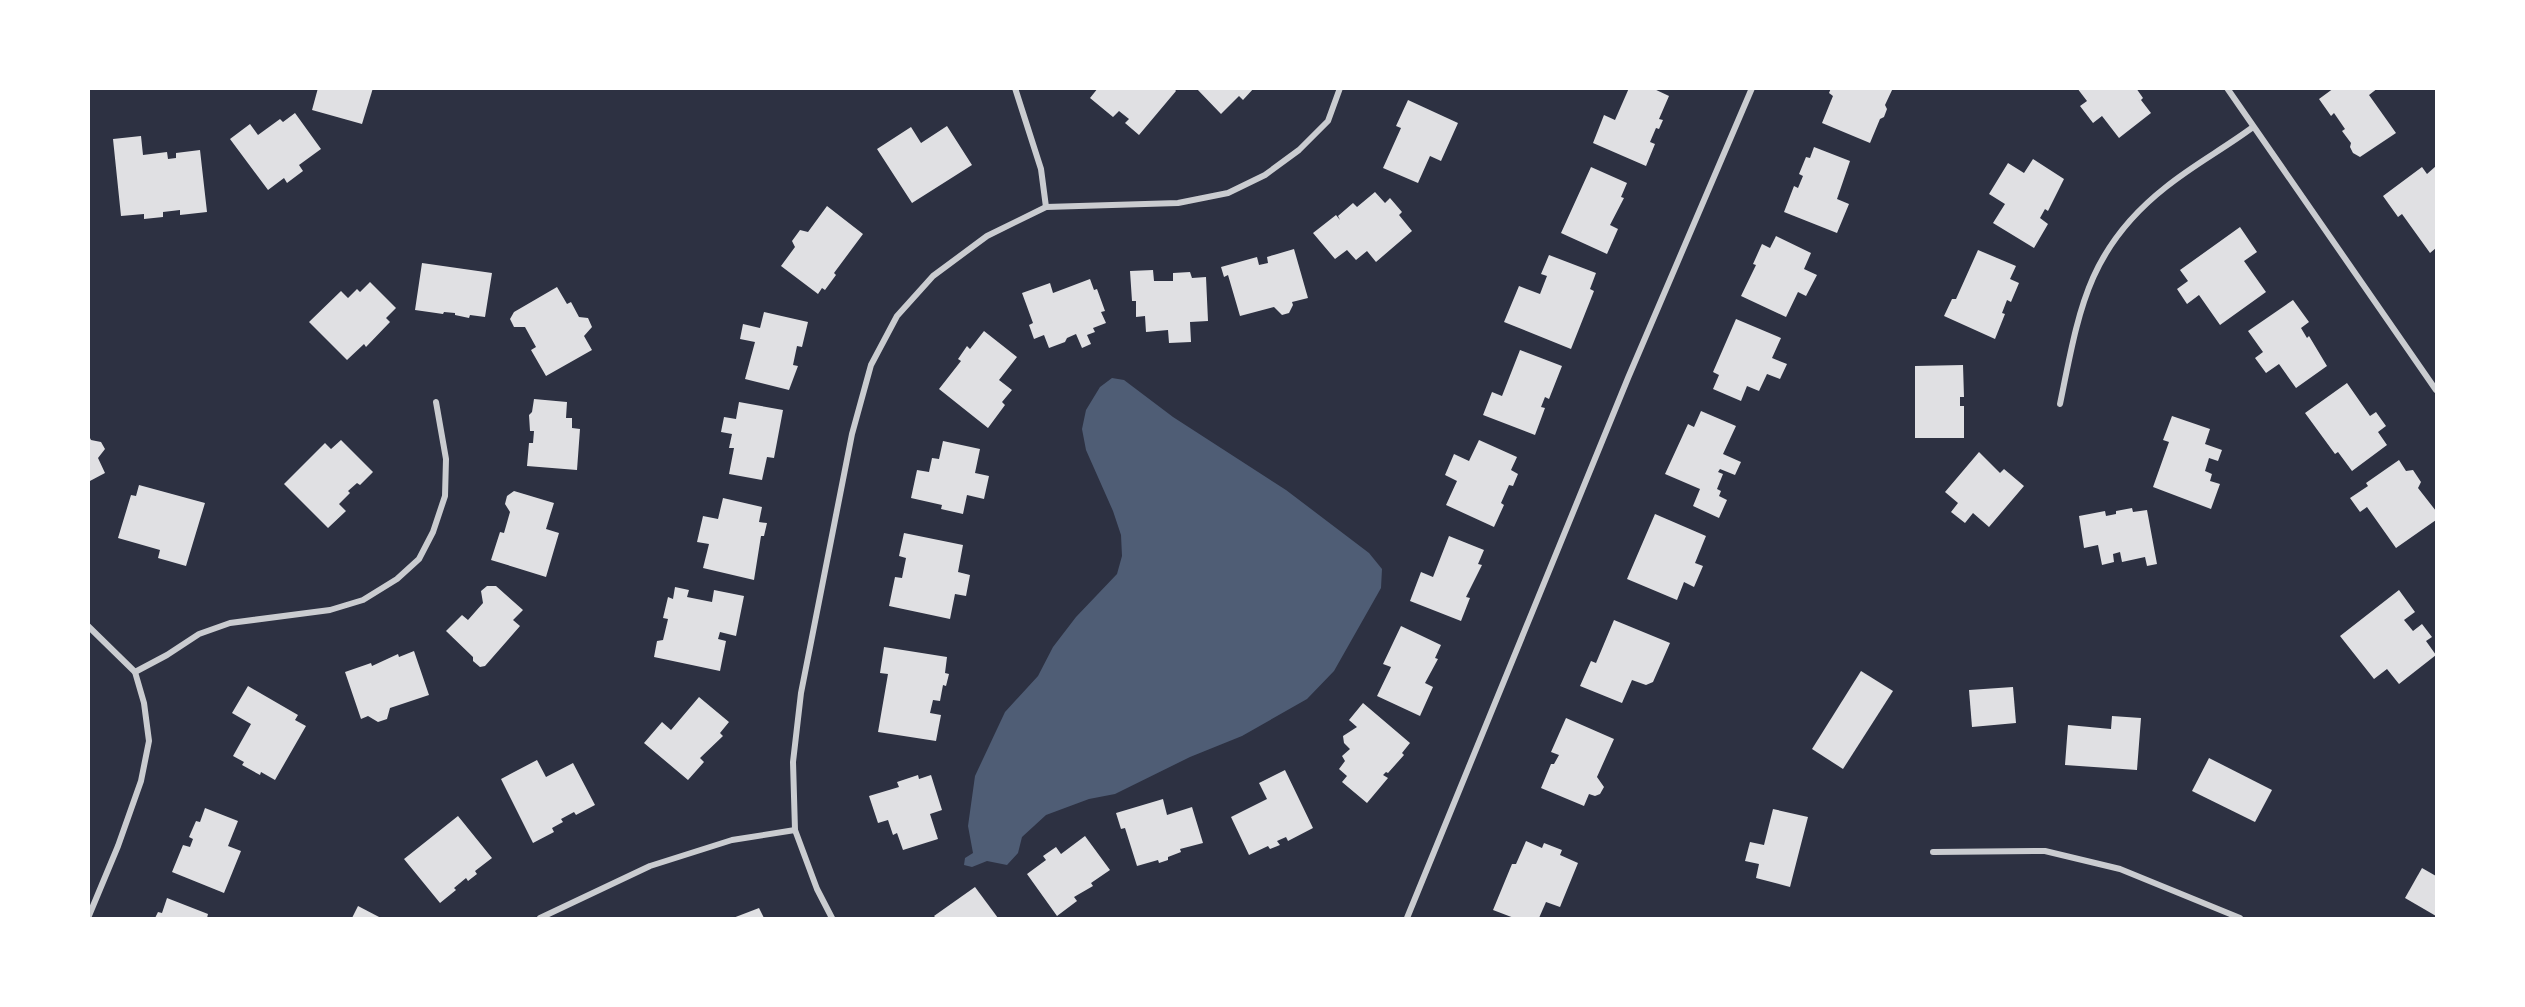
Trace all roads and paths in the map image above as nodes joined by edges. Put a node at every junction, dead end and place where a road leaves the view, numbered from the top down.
1 (1015, 88) edge
2 (1340, 88) edge
3 (1752, 88) edge
4 (2227, 88) edge
5 (2253, 127) junction
6 (1046, 207) junction
7 (2436, 390) edge
8 (436, 402) dead end
9 (2060, 404) dead end
10 (88, 626) edge
11 (135, 672) junction
12 (795, 830) junction
13 (1933, 852) dead end
14 (88, 918) edge
15 (540, 918) edge
16 (832, 918) edge
17 (1407, 918) edge
18 (2240, 918) edge

1 - 6 street
2 - 6 street
3 - 17 street
4 - 5 street
5 - 7 street
5 - 9 street
6 - 12 street
8 - 11 street
10 - 11 street
11 - 14 street
12 - 15 street
12 - 16 street
13 - 18 street

